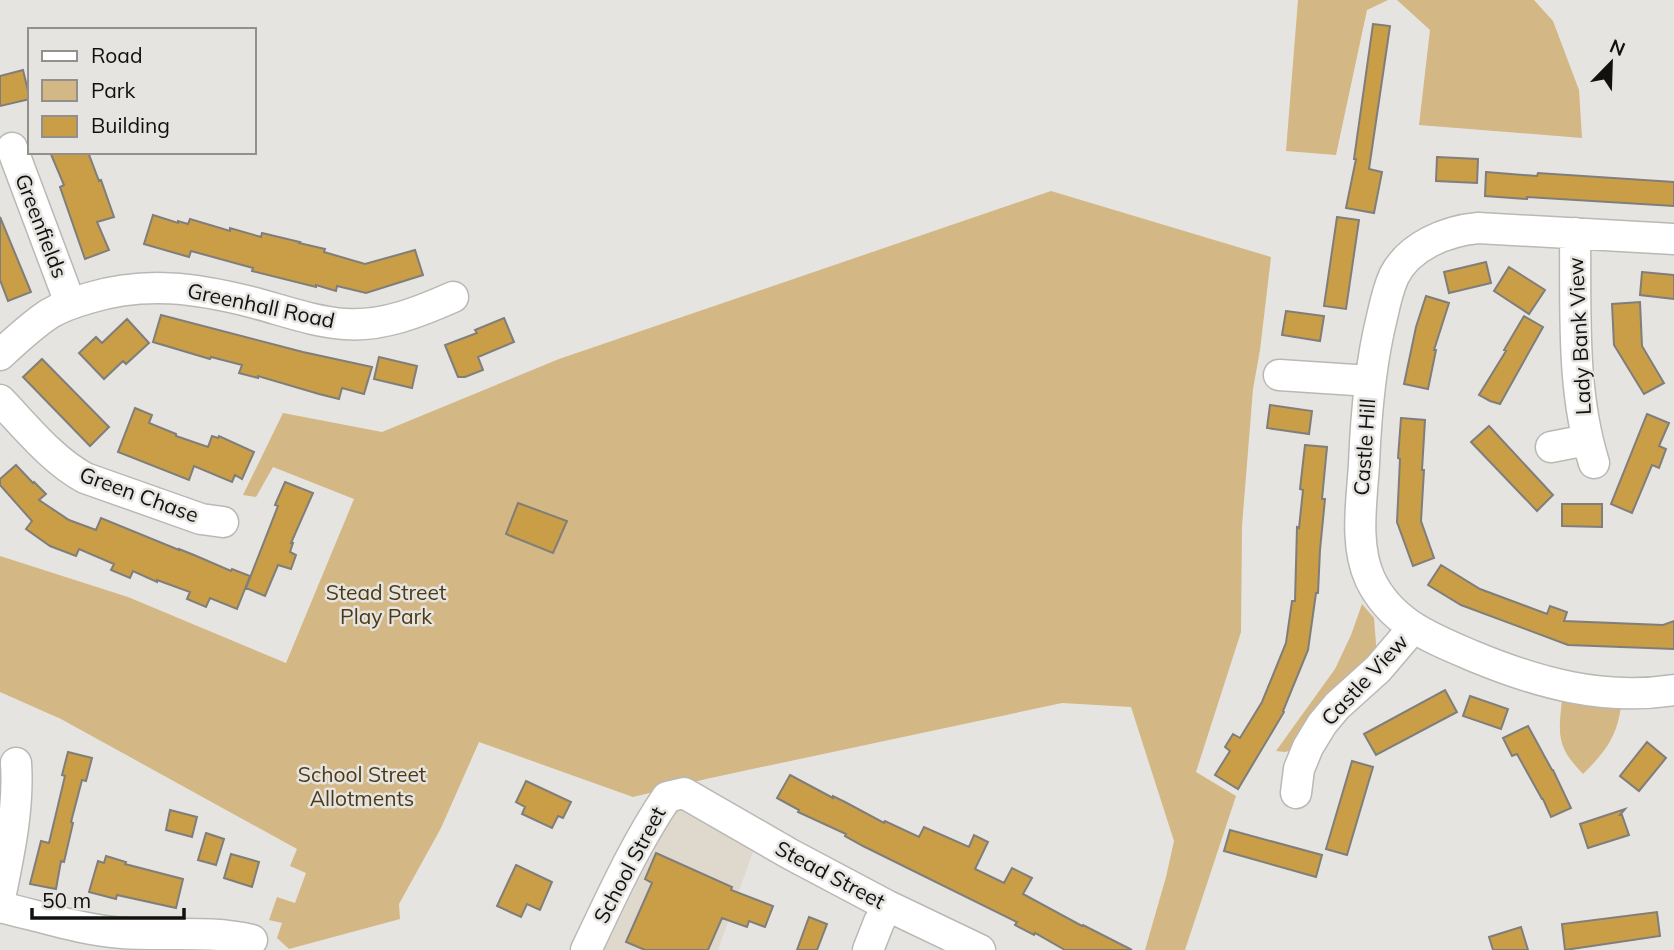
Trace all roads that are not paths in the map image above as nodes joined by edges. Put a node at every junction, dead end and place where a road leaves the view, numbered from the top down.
1 (12, 148) dead end
2 (1575, 233) junction
3 (1674, 239) edge
4 (453, 297) dead end
5 (70, 303) junction
6 (0, 355) edge
7 (1279, 375) dead end
8 (1370, 380) junction
9 (0, 400) edge
10 (1551, 447) dead end
11 (223, 520) dead end
12 (1413, 628) junction
13 (1674, 690) edge
14 (1290, 774) dead end
15 (24, 775) dead end
16 (684, 793) joint
17 (0, 898) edge
18 (888, 906) junction
19 (0, 907) edge
20 (253, 940) dead end
21 (586, 950) edge
22 (868, 950) edge
23 (980, 950) edge

1 - 5 street, Greenfields
2 - 3 street, Castle Hill
2 - 8 street, Castle Hill
2 - 10 street, Lady Bank View
4 - 5 street, Greenhall Road
5 - 6 street, Greenhall Road
7 - 8 street
8 - 12 street, Castle Hill
9 - 11 street, Green Chase
12 - 13 street, Castle Hill
12 - 14 street, Castle View
15 - 17 street
16 - 18 street, Stead Street
16 - 21 street, School Street
18 - 22 street
18 - 23 street, Stead Street
19 - 20 street

